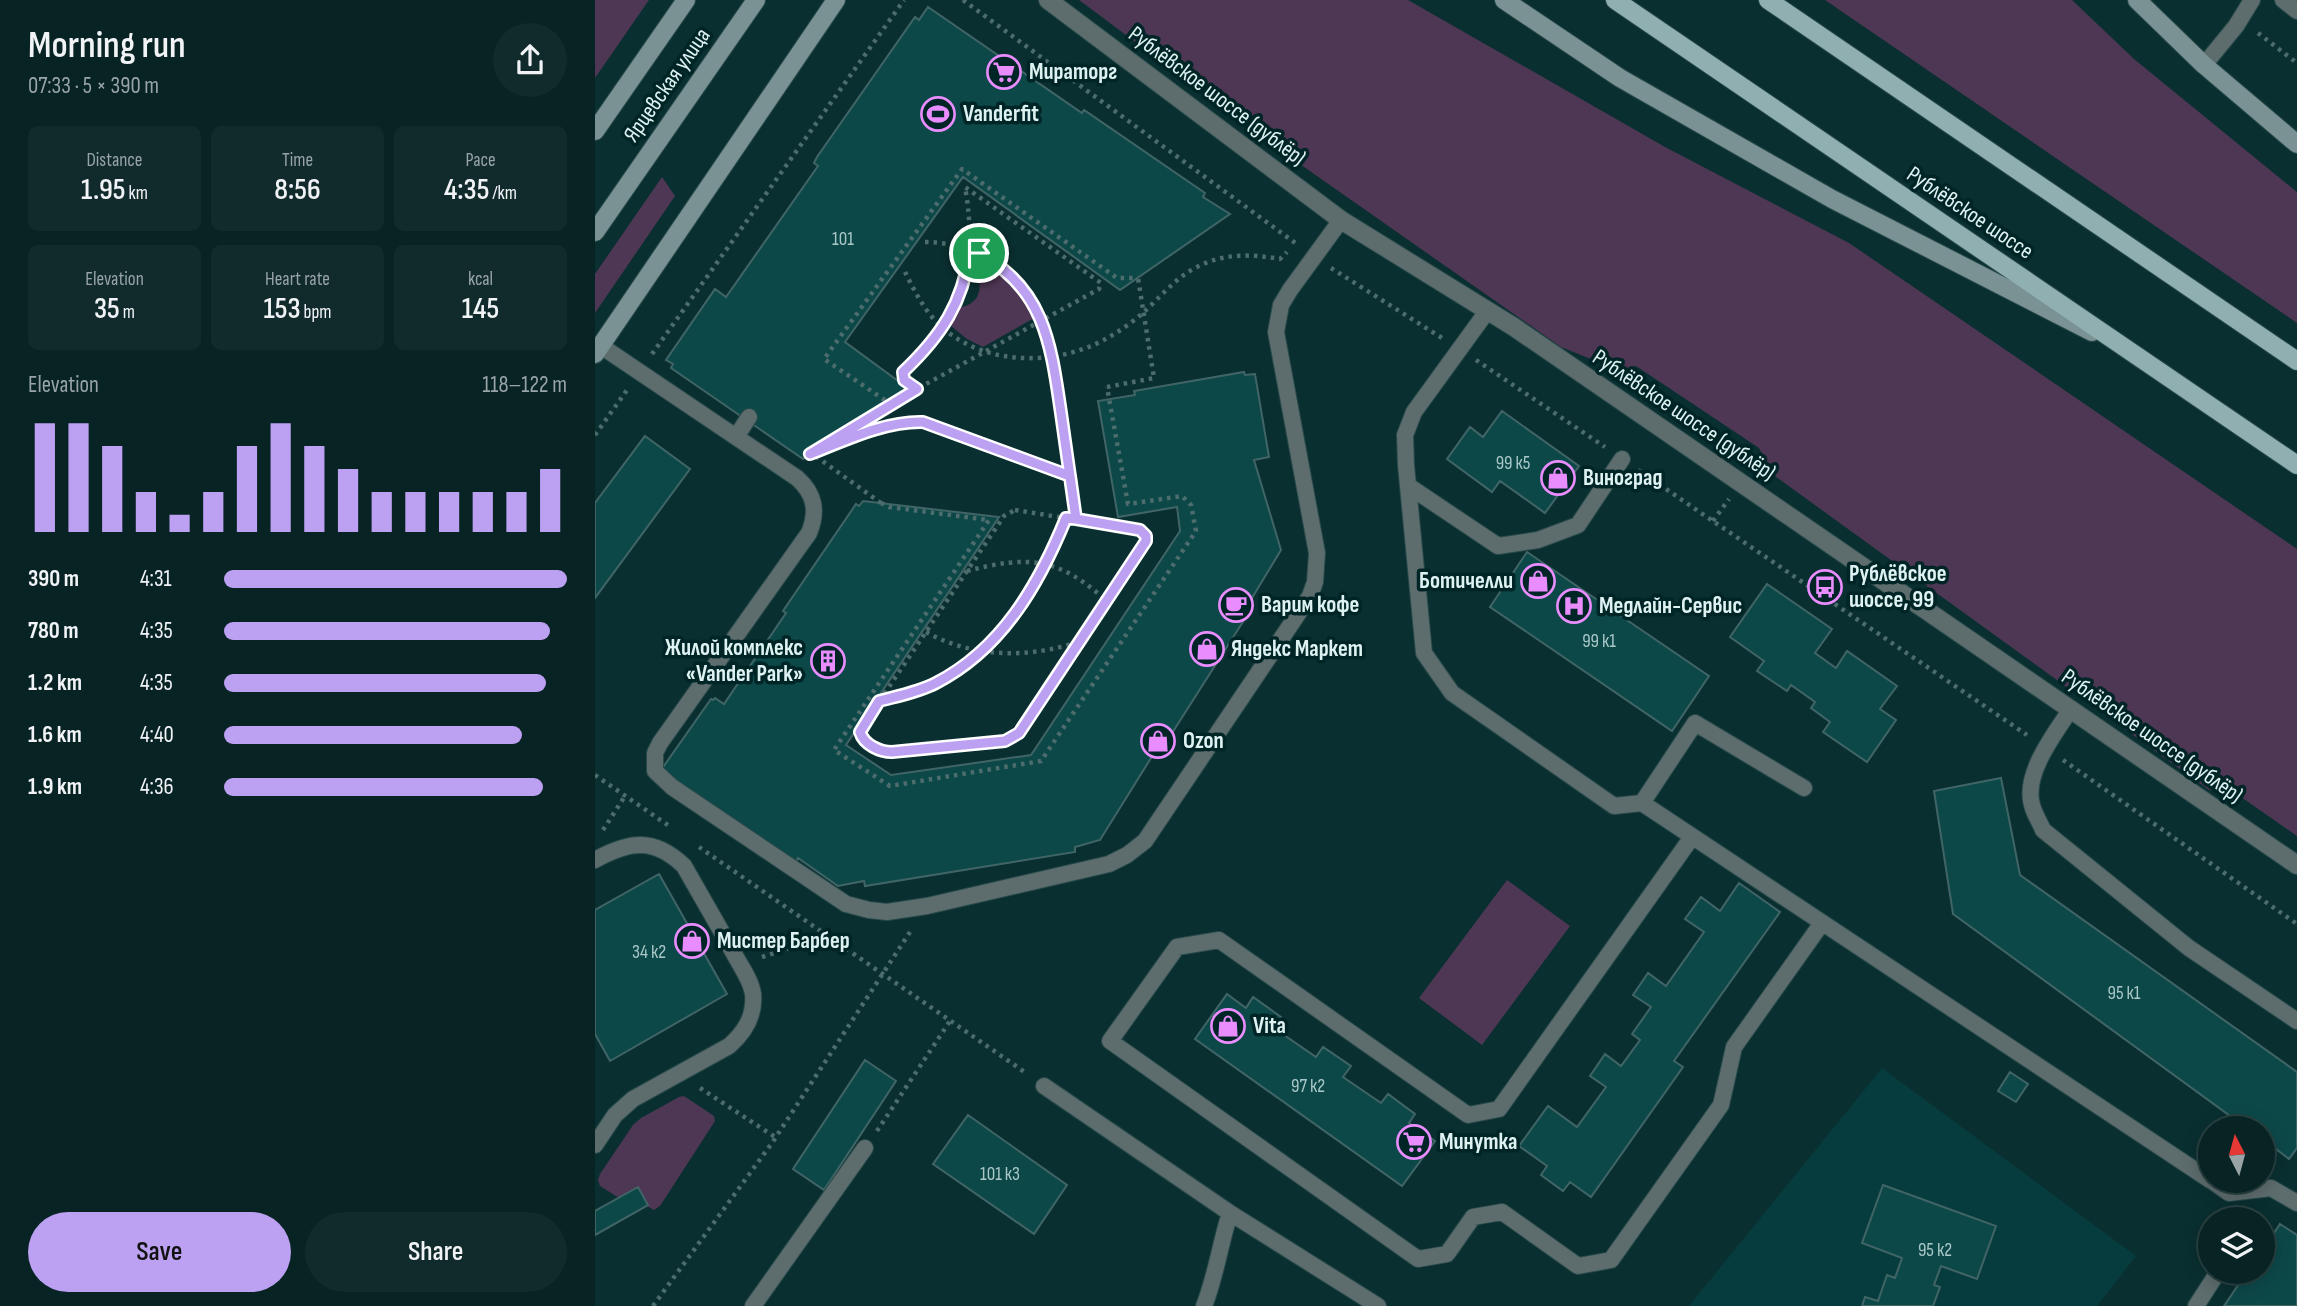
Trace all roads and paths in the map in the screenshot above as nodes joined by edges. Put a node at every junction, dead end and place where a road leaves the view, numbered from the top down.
1 (686, 0) edge
2 (756, 0) edge
3 (836, 0) edge
4 (904, 0) edge
5 (1048, 0) edge
6 (1504, 0) edge
7 (1615, 0) edge
8 (1768, 0) edge
9 (2137, 0) edge
10 (2252, 0) edge
11 (2283, 0) edge
12 (2297, 10) edge
13 (2204, 65) junction
14 (595, 131) edge
15 (2297, 144) edge
16 (1341, 220) junction
17 (595, 232) edge
18 (925, 242) dead end
19 (1295, 243) dead end
20 (970, 249) junction
21 (905, 272) dead end
22 (1489, 310) junction
23 (1041, 321) junction
24 (943, 328) junction
25 (598, 350) edge
26 (986, 352) junction
27 (2131, 352) junction
28 (1052, 357) junction
29 (2297, 360) edge
30 (639, 372) junction
31 (917, 389) junction
32 (749, 416) dead end
33 (595, 435) edge
34 (736, 437) junction
35 (810, 454) junction
36 (1622, 459) dead end
37 (805, 461) dead end
38 (2297, 466) edge
39 (1070, 476) junction
40 (1410, 487) junction
41 (881, 503) joint
42 (1066, 518) junction
43 (1076, 519) junction
44 (1047, 564) junction
45 (966, 572) junction
46 (1108, 602) junction
47 (926, 632) junction
48 (1082, 640) junction
49 (980, 651) junction
50 (879, 701) junction
51 (2071, 709) junction
52 (595, 775) edge
53 (1804, 788) dead end
54 (625, 796) junction
55 (1642, 803) junction
56 (603, 830) dead end
57 (681, 835) dead end
58 (1692, 836) junction
59 (693, 842) dead end
60 (595, 860) edge
61 (2297, 865) edge
62 (927, 906) junction
63 (1822, 923) junction
64 (828, 936) junction
65 (739, 964) junction
66 (883, 974) junction
67 (950, 1021) junction
68 (2297, 1021) edge
69 (678, 1074) junction
70 (1044, 1086) joint
71 (775, 1137) junction
72 (595, 1145) edge
73 (865, 1148) joint
74 (2198, 1172) edge
75 (2275, 1190) edge
76 (2297, 1203) edge
77 (1230, 1213) junction
78 (2210, 1284) edge
79 (653, 1306) edge
80 (754, 1306) edge
81 (1204, 1306) edge
82 (1378, 1306) edge
83 (2196, 1306) edge

1 - 14 main road, Ярцевская улица
2 - 17 main road, Ярцевская улица
3 - 25 main road
4 - 30 path
5 - 16 street, Рублёвское шоссе (дублёр)
6 - 27 main road
7 - 27 main road, Рублёвское шоссе
8 - 29 main road
9 - 13 main road
10 - 13 lane
11 - 12 lane
13 - 15 main road
16 - 22 street, Рублёвское шоссе (дублёр)
16 - 62 lane
18 - 20 path
19 - 28 path
20 - 23 path
20 - 23 path
20 - 24 path
21 - 24 path
22 - 40 lane
22 - 51 street, Рублёвское шоссе (дублёр)
23 - 26 path
23 - 28 path
24 - 26 path
24 - 31 path
25 - 30 lane
26 - 28 path
26 - 31 path
27 - 38 main road, Рублёвское шоссе
28 - 39 path
30 - 33 path
30 - 34 lane
31 - 35 path
32 - 34 lane
34 - 62 lane
35 - 37 path
35 - 39 path
36 - 40 lane
39 - 43 path
40 - 55 lane
41 - 41 path, bridge
42 - 43 path
42 - 44 path
42 - 45 path
43 - 46 path
44 - 45 path
44 - 46 path
44 - 49 path
45 - 47 path
46 - 48 path
47 - 49 path
47 - 50 path
48 - 49 path
48 - 50 path
49 - 50 path
51 - 61 street, Рублёвское шоссе (дублёр)
51 - 68 lane
52 - 54 path
53 - 55 lane
54 - 56 path
54 - 57 path
55 - 58 lane
58 - 63 lane
58 - 63 lane
59 - 64 path
60 - 65 lane
62 - 66 path
63 - 74 lane
64 - 65 path
64 - 66 path
65 - 69 lane
66 - 67 path
66 - 71 path
67 - 70 path
67 - 73 path
69 - 71 path
69 - 72 lane
70 - 77 lane
71 - 79 path
73 - 80 lane
75 - 76 lane
77 - 81 lane
77 - 82 lane
78 - 83 lane

